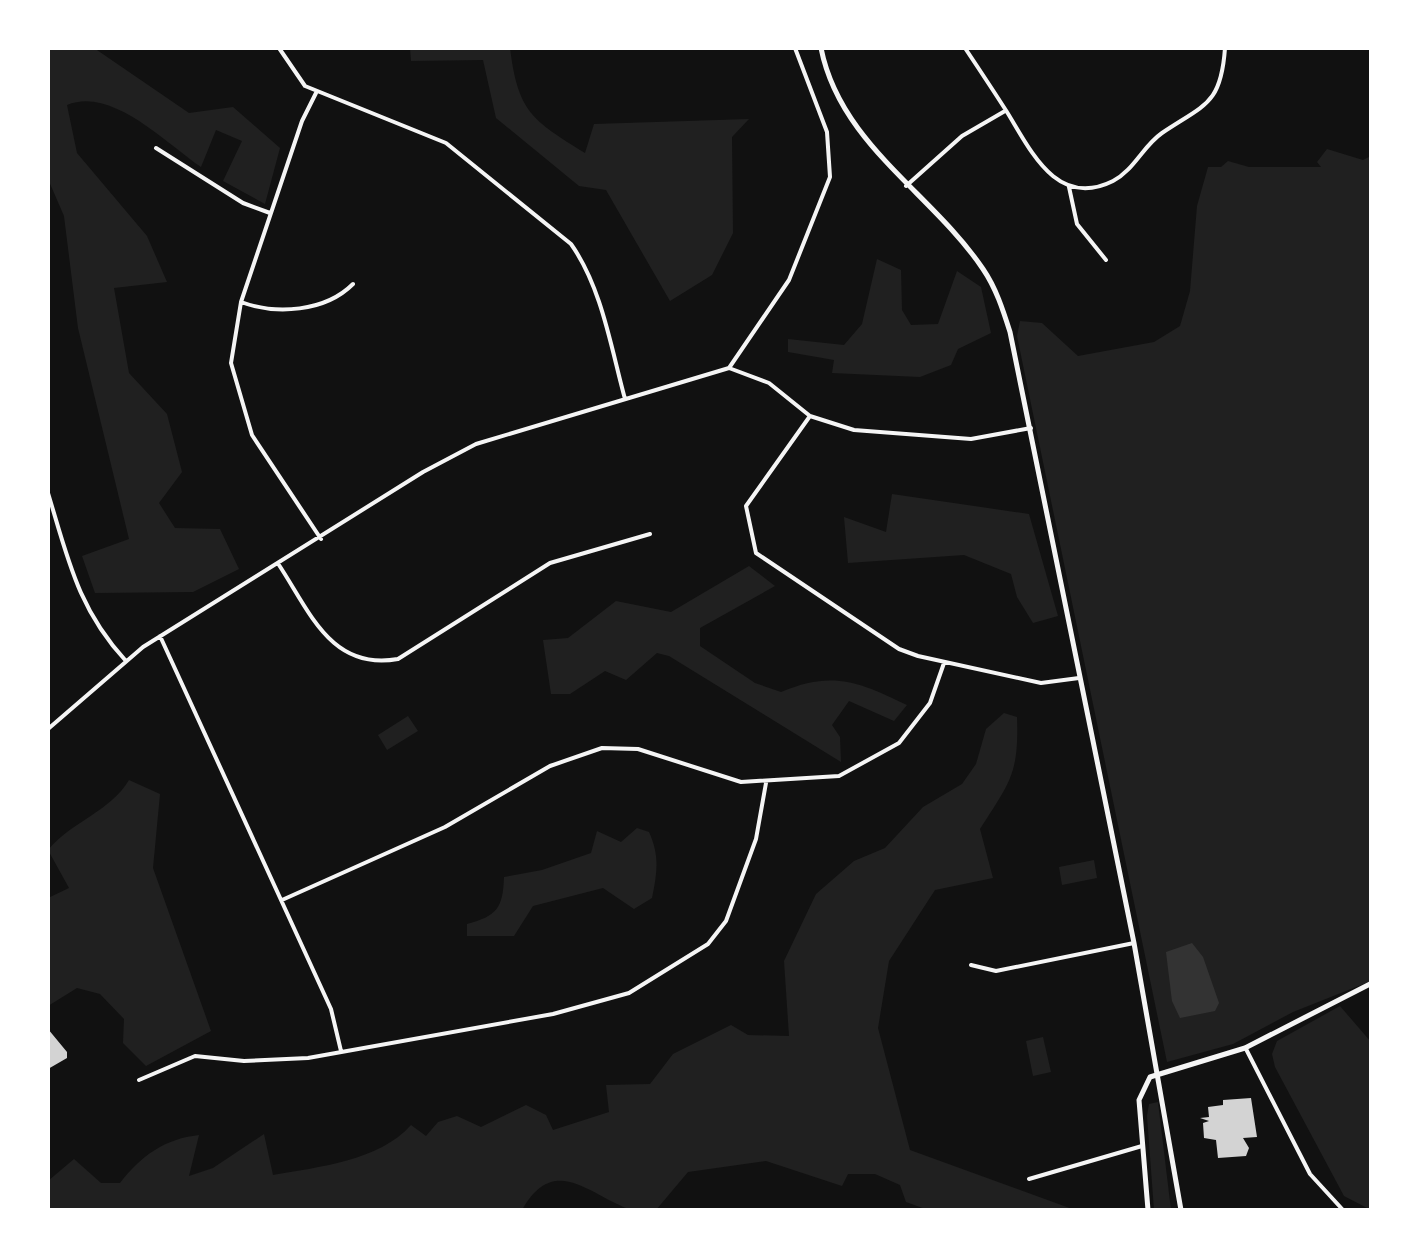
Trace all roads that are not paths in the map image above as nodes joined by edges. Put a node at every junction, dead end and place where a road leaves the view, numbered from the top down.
1 (278, 48) edge
2 (796, 48) edge
3 (821, 48) edge
4 (965, 48) edge
5 (1224, 48) edge
6 (316, 93) junction
7 (1006, 110) junction
8 (156, 148) dead end
9 (906, 186) junction
10 (1069, 187) junction
11 (270, 213) junction
12 (1106, 260) dead end
13 (352, 284) dead end
14 (241, 302) junction
15 (729, 368) junction
16 (625, 399) junction
17 (810, 416) junction
18 (1031, 428) junction
19 (48, 492) edge
20 (650, 534) dead end
21 (321, 539) junction
22 (278, 565) junction
23 (160, 636) junction
24 (126, 661) junction
25 (944, 663) junction
26 (1080, 678) junction
27 (48, 729) edge
28 (766, 784) junction
29 (282, 900) junction
30 (1134, 943) junction
31 (971, 964) dead end
32 (1372, 983) edge
33 (1245, 1048) junction
34 (342, 1051) junction
35 (1159, 1076) junction
36 (140, 1080) dead end
37 (1142, 1146) junction
38 (1029, 1179) dead end
39 (1148, 1210) edge
40 (1180, 1210) edge
41 (1343, 1210) edge

1 - 6 street
2 - 15 street
3 - 9 main road
4 - 7 street
5 - 10 street
6 - 11 street
6 - 16 street
7 - 9 street
7 - 10 street
8 - 11 street
9 - 18 main road
10 - 12 street
11 - 14 street
13 - 14 street
14 - 21 street
15 - 16 street
15 - 17 street
16 - 21 street
17 - 18 street
17 - 25 street
18 - 26 main road
19 - 24 street
20 - 22 street
21 - 22 street
22 - 23 street
23 - 24 street
23 - 29 street
24 - 27 street
25 - 26 street
25 - 28 street
26 - 30 main road
28 - 29 street
28 - 34 street
29 - 34 street
30 - 31 street
30 - 35 main road
32 - 33 main road
33 - 35 main road
33 - 41 street
34 - 36 street
35 - 37 main road
35 - 40 main road
37 - 38 street
37 - 39 main road

